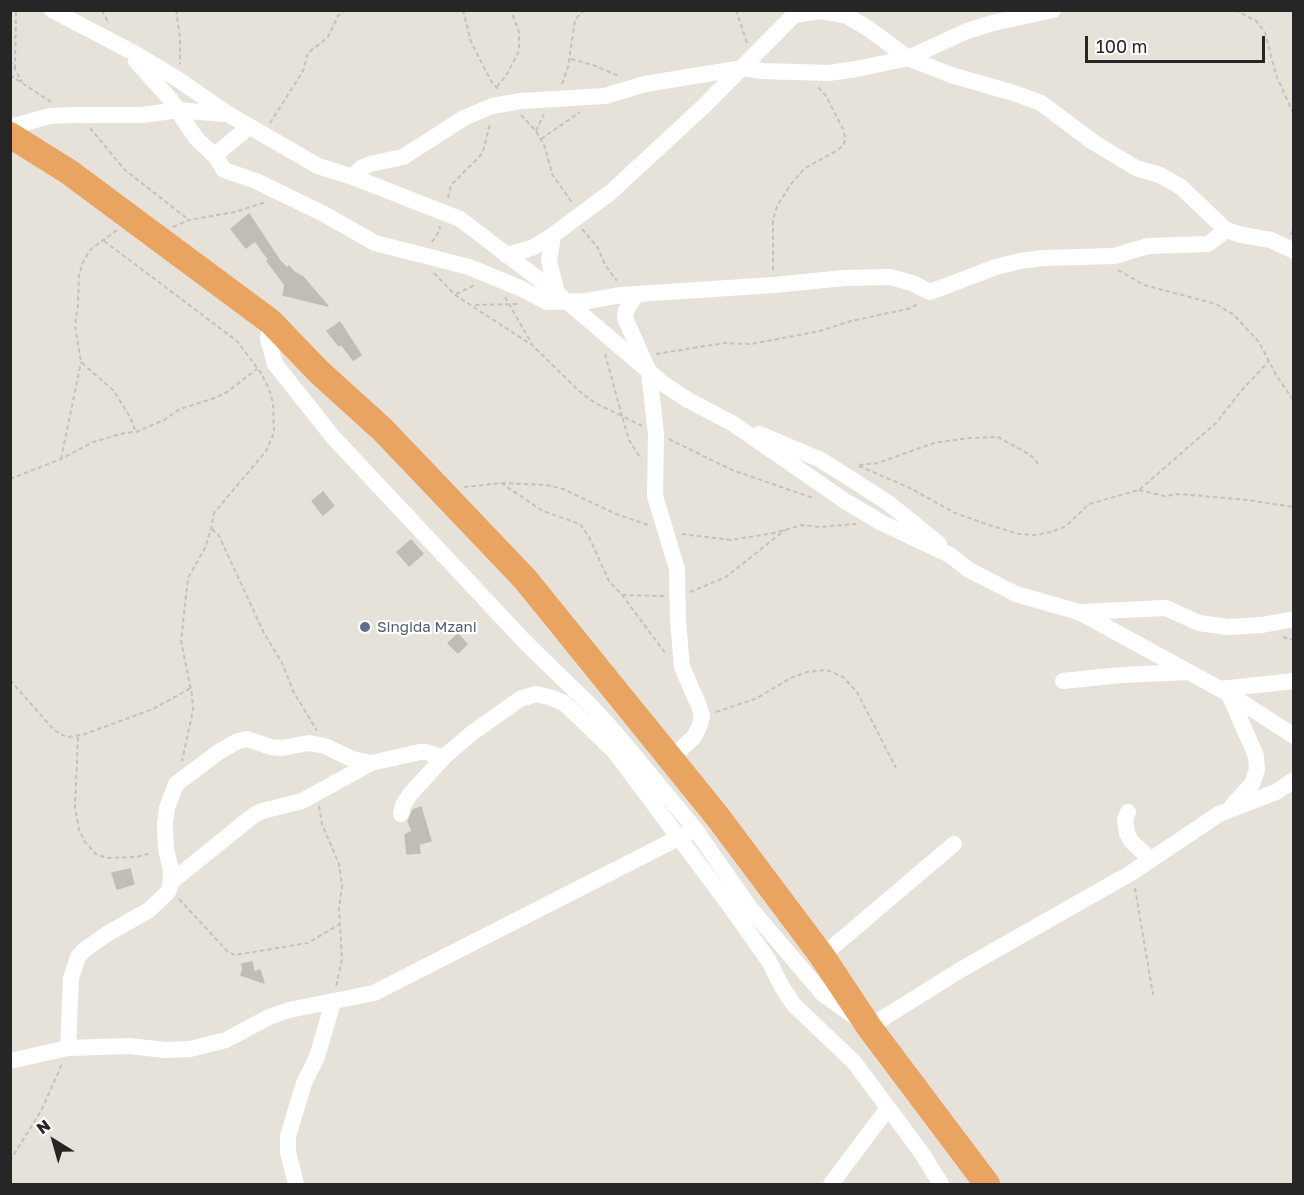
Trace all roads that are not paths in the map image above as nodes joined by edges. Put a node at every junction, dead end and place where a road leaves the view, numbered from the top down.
1 (52, 10) edge
2 (1053, 10) edge
3 (797, 13) edge
4 (128, 51) junction
5 (908, 58) junction
6 (748, 62) junction
7 (178, 110) junction
8 (228, 114) junction
9 (10, 127) edge
10 (256, 130) junction
11 (10, 135) edge
12 (216, 157) junction
13 (353, 177) junction
14 (1226, 230) junction
15 (553, 235) junction
16 (1293, 238) edge
17 (506, 255) junction
18 (629, 295) junction
19 (556, 299) junction
20 (272, 322) junction
21 (646, 365) junction
22 (732, 423) junction
23 (950, 555) junction
24 (1079, 612) junction
25 (1293, 619) edge
26 (1188, 672) junction
27 (1063, 681) dead end
28 (1293, 681) edge
29 (1224, 691) junction
30 (1293, 736) edge
31 (445, 756) junction
32 (672, 758) junction
33 (371, 763) junction
34 (1293, 780) edge
35 (1229, 808) junction
36 (1128, 812) dead end
37 (401, 814) dead end
38 (717, 816) junction
39 (695, 829) junction
40 (679, 837) junction
41 (954, 844) dead end
42 (1151, 860) junction
43 (171, 884) junction
44 (822, 956) junction
45 (333, 1002) junction
46 (869, 1027) junction
47 (68, 1048) junction
48 (10, 1061) edge
49 (888, 1108) junction
50 (296, 1185) edge
51 (831, 1185) edge
52 (941, 1185) edge
53 (987, 1185) edge

1 - 4 street
2 - 5 street
3 - 5 street
3 - 6 street
4 - 7 street
4 - 8 street
5 - 6 street
5 - 14 street
6 - 13 street
6 - 15 street
7 - 8 street
7 - 9 street
7 - 12 street
8 - 10 street
10 - 12 street
10 - 13 street
11 - 20 highway
12 - 19 street
13 - 17 street
14 - 16 street
14 - 18 street
15 - 17 street
15 - 19 street
17 - 19 street
18 - 19 street
18 - 21 street
19 - 21 street
20 - 32 highway
20 - 39 street
21 - 22 street
21 - 32 street
22 - 23 street
22 - 23 street
23 - 24 street
24 - 25 street
24 - 26 street
26 - 27 street
26 - 29 street
28 - 29 street
29 - 30 street
29 - 35 street
31 - 33 street
31 - 37 street
31 - 40 street
32 - 38 highway
33 - 43 street
33 - 43 street
34 - 35 street
35 - 42 street
36 - 42 street
38 - 39 street
38 - 44 highway
39 - 40 street
39 - 46 street
40 - 45 street
40 - 49 street
41 - 44 street
42 - 46 street
43 - 47 street
44 - 46 highway
45 - 47 street
45 - 50 street
46 - 53 highway
47 - 48 street
49 - 51 street
49 - 52 street

